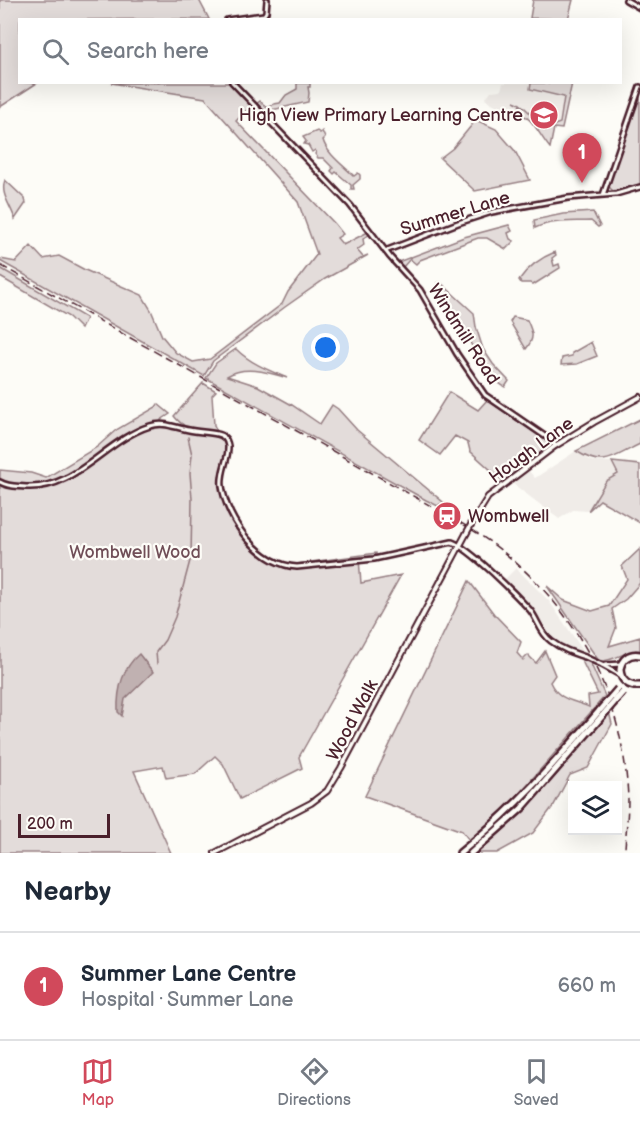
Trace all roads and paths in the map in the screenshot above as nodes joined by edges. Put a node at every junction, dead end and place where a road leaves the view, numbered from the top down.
1 (267, 0) edge
2 (626, 0) edge
3 (640, 8) edge
4 (242, 18) edge
5 (234, 84) edge
6 (640, 87) edge
7 (640, 187) edge
8 (603, 195) junction
9 (386, 250) junction
10 (640, 397) edge
11 (555, 446) junction
12 (0, 482) edge
13 (460, 547) junction
14 (640, 655) edge
15 (621, 664) junction
16 (603, 665) junction
17 (622, 678) junction
18 (638, 686) edge
19 (620, 690) junction
20 (601, 712) junction
21 (215, 853) edge
22 (460, 853) edge
23 (471, 853) edge

1 - 4 street
2 - 3 street
5 - 9 street, Windmill Road
6 - 8 street
7 - 8 street, Summer Lane
8 - 9 street, Summer Lane
9 - 11 street, Windmill Road
10 - 11 main road, Hough Lane
11 - 13 main road, Hough Lane, bridge
12 - 13 street
13 - 16 street, bridge
13 - 21 main road, Wood Walk
14 - 15 highway
15 - 16 street
15 - 17 highway
16 - 17 street
17 - 18 highway
17 - 19 highway
18 - 19 highway
19 - 20 highway, bridge
20 - 22 highway
20 - 23 highway

